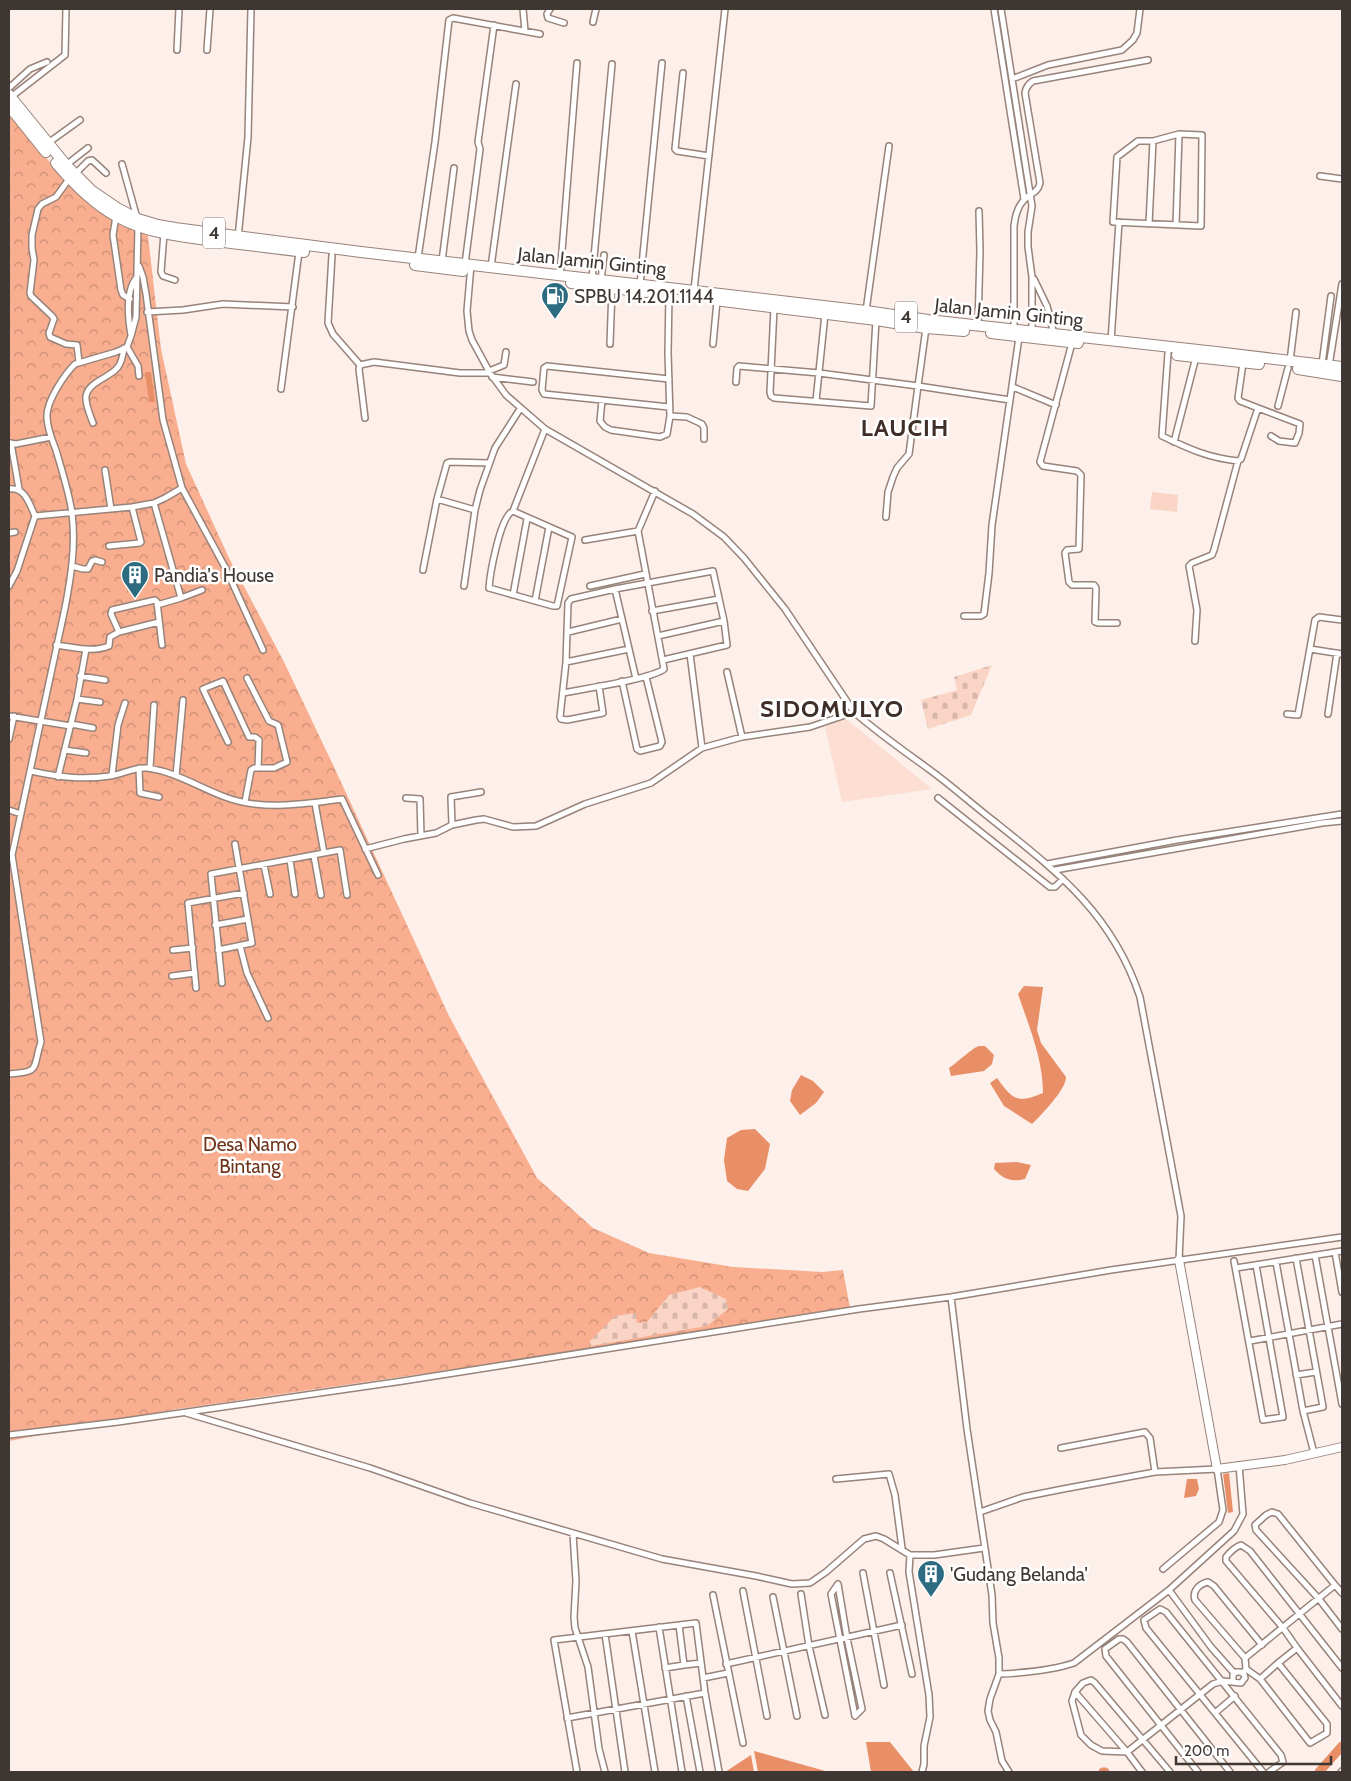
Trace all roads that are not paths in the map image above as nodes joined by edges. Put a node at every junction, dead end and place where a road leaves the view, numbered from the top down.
1 (66, 9) edge
2 (180, 9) edge
3 (210, 9) edge
4 (251, 9) edge
5 (523, 9) edge
6 (550, 9) edge
7 (596, 9) edge
8 (726, 9) edge
9 (994, 9) edge
10 (1001, 9) edge
11 (1140, 9) edge
12 (593, 22) dead end
13 (564, 23) dead end
14 (494, 25) junction
15 (525, 31) junction
16 (540, 34) dead end
17 (177, 50) dead end
18 (207, 50) dead end
19 (1148, 60) dead end
20 (47, 62) dead end
21 (577, 63) dead end
22 (662, 63) dead end
23 (612, 64) dead end
24 (683, 73) dead end
25 (1012, 79) junction
26 (516, 84) dead end
27 (9, 97) edge
28 (80, 120) dead end
29 (1179, 134) junction
30 (1153, 141) junction
31 (48, 143) junction
32 (889, 146) dead end
33 (88, 148) dead end
34 (709, 156) junction
35 (66, 164) junction
36 (122, 164) dead end
37 (454, 168) dead end
38 (106, 173) dead end
39 (72, 176) junction
40 (1320, 176) dead end
41 (1342, 179) edge
42 (1030, 195) junction
43 (1024, 199) junction
44 (979, 212) dead end
45 (116, 216) junction
46 (1119, 222) junction
47 (138, 223) junction
48 (1149, 224) junction
49 (1176, 226) junction
50 (164, 233) junction
51 (238, 240) junction
52 (299, 251) junction
53 (332, 255) junction
54 (604, 255) dead end
55 (418, 258) junction
56 (442, 261) junction
57 (138, 264) junction
58 (467, 268) junction
59 (491, 268) junction
60 (560, 276) junction
61 (137, 277) junction
62 (1032, 277) junction
63 (176, 280) dead end
64 (597, 280) junction
65 (1342, 284) edge
66 (640, 285) junction
67 (612, 289) junction
68 (694, 291) junction
69 (669, 294) junction
70 (1331, 296) dead end
71 (130, 299) junction
72 (717, 300) junction
73 (293, 307) junction
74 (774, 308) junction
75 (147, 312) junction
76 (1296, 312) dead end
77 (825, 314) junction
78 (873, 315) junction
79 (978, 326) junction
80 (926, 328) junction
81 (1032, 331) junction
82 (1016, 333) junction
83 (1054, 334) junction
84 (131, 336) junction
85 (1111, 341) junction
86 (1072, 343) junction
87 (610, 344) dead end
88 (713, 344) dead end
89 (126, 348) junction
90 (506, 352) dead end
91 (1168, 354) junction
92 (1196, 357) junction
93 (79, 362) junction
94 (1243, 363) junction
95 (360, 365) junction
96 (1289, 365) junction
97 (1342, 367) edge
98 (1324, 368) junction
99 (771, 370) junction
100 (819, 373) junction
101 (490, 374) junction
102 (139, 376) dead end
103 (1342, 376) edge
104 (669, 379) junction
105 (874, 379) junction
106 (533, 382) dead end
107 (736, 382) dead end
108 (918, 386) junction
109 (1013, 387) junction
110 (281, 389) dead end
111 (602, 400) junction
112 (1010, 400) junction
113 (816, 401) junction
114 (1056, 404) junction
115 (1278, 406) dead end
116 (669, 407) junction
117 (1258, 408) junction
118 (520, 409) junction
119 (670, 416) junction
120 (365, 418) dead end
121 (93, 423) dead end
122 (545, 429) junction
123 (1271, 436) dead end
124 (51, 437) junction
125 (704, 439) dead end
126 (10, 442) edge
127 (1174, 442) junction
128 (1238, 461) junction
129 (490, 463) junction
130 (105, 470) dead end
131 (182, 488) junction
132 (9, 489) edge
133 (19, 489) junction
134 (655, 491) junction
135 (438, 499) junction
136 (154, 503) junction
137 (132, 507) junction
138 (111, 509) junction
139 (475, 510) junction
140 (513, 511) junction
141 (72, 512) junction
142 (35, 516) junction
143 (886, 517) dead end
144 (527, 519) junction
145 (549, 527) junction
146 (638, 531) junction
147 (585, 540) dead end
148 (109, 546) dead end
149 (102, 562) dead end
150 (72, 566) junction
151 (423, 570) dead end
152 (645, 574) junction
153 (646, 582) junction
154 (9, 586) edge
155 (464, 586) dead end
156 (590, 586) dead end
157 (616, 589) junction
158 (202, 590) dead end
159 (513, 595) junction
160 (181, 598) junction
161 (719, 599) junction
162 (535, 601) junction
163 (157, 605) junction
164 (652, 611) junction
165 (964, 616) dead end
166 (622, 619) junction
167 (1342, 620) edge
168 (724, 621) junction
169 (159, 622) junction
170 (1117, 623) dead end
171 (119, 632) junction
172 (568, 632) junction
173 (658, 636) junction
174 (1196, 641) dead end
175 (56, 645) junction
176 (162, 645) dead end
177 (629, 648) junction
178 (86, 649) junction
179 (1310, 649) junction
180 (263, 650) dead end
181 (690, 654) junction
182 (1339, 654) edge
183 (663, 660) junction
184 (566, 662) junction
185 (727, 672) dead end
186 (80, 676) junction
187 (646, 677) junction
188 (247, 678) dead end
189 (636, 679) junction
190 (105, 680) dead end
191 (622, 681) junction
192 (599, 686) junction
193 (563, 693) junction
194 (77, 699) junction
195 (183, 700) dead end
196 (100, 702) dead end
197 (125, 703) dead end
198 (154, 706) dead end
199 (854, 712) junction
200 (1286, 714) dead end
201 (1328, 714) dead end
202 (11, 716) edge
203 (41, 720) junction
204 (71, 725) junction
205 (93, 728) dead end
206 (742, 737) junction
207 (9, 739) edge
208 (228, 742) dead end
209 (702, 748) junction
210 (66, 750) junction
211 (86, 753) dead end
212 (139, 768) junction
213 (150, 768) junction
214 (258, 768) junction
215 (31, 771) junction
216 (112, 776) junction
217 (176, 776) junction
218 (58, 777) junction
219 (481, 792) dead end
220 (159, 797) dead end
221 (406, 798) dead end
222 (938, 798) dead end
223 (244, 802) junction
224 (315, 803) junction
225 (9, 810) edge
226 (21, 814) junction
227 (1342, 814) edge
228 (1342, 821) edge
229 (452, 825) junction
230 (1221, 833) junction
231 (421, 836) junction
232 (1223, 841) junction
233 (235, 844) dead end
234 (366, 849) junction
235 (324, 853) junction
236 (314, 856) junction
237 (290, 860) junction
238 (264, 864) junction
239 (1047, 864) junction
240 (240, 869) junction
241 (1055, 870) junction
242 (378, 875) dead end
243 (1063, 878) junction
244 (244, 894) junction
245 (270, 894) dead end
246 (295, 894) dead end
247 (321, 895) dead end
248 (347, 895) dead end
249 (213, 899) junction
250 (248, 919) junction
251 (215, 925) junction
252 (240, 946) junction
253 (193, 948) junction
254 (173, 950) dead end
255 (218, 950) junction
256 (194, 973) junction
257 (172, 976) dead end
258 (222, 983) dead end
259 (196, 988) dead end
260 (268, 1018) dead end
261 (9, 1074) edge
262 (1342, 1237) edge
263 (1342, 1251) edge
264 (1335, 1252) junction
265 (1315, 1255) junction
266 (1296, 1258) junction
267 (1179, 1260) junction
268 (1234, 1261) dead end
269 (1276, 1262) junction
270 (1256, 1265) junction
271 (1236, 1268) junction
272 (1342, 1292) edge
273 (951, 1297) junction
274 (1342, 1324) edge
275 (1328, 1326) junction
276 (1308, 1330) junction
277 (1288, 1334) junction
278 (1269, 1338) junction
279 (1250, 1342) junction
280 (1316, 1372) junction
281 (1296, 1375) junction
282 (1342, 1404) edge
283 (1303, 1411) junction
284 (185, 1412) junction
285 (9, 1435) edge
286 (1342, 1447) edge
287 (1061, 1448) dead end
288 (1314, 1454) junction
289 (1239, 1465) junction
290 (1217, 1468) junction
291 (1155, 1472) junction
292 (836, 1479) dead end
293 (980, 1512) junction
294 (573, 1534) junction
295 (902, 1548) junction
296 (984, 1548) junction
297 (910, 1555) junction
298 (1163, 1569) dead end
299 (863, 1573) dead end
300 (890, 1573) dead end
301 (1335, 1585) junction
302 (1169, 1590) junction
303 (743, 1591) dead end
304 (1342, 1593) edge
305 (801, 1594) dead end
306 (713, 1595) dead end
307 (773, 1596) dead end
308 (1319, 1599) junction
309 (1300, 1614) junction
310 (679, 1625) junction
311 (902, 1626) junction
312 (659, 1627) junction
313 (1282, 1628) junction
314 (1342, 1629) edge
315 (632, 1631) junction
316 (874, 1632) junction
317 (605, 1634) junction
318 (579, 1637) junction
319 (846, 1638) junction
320 (840, 1639) junction
321 (1262, 1645) junction
322 (809, 1646) junction
323 (1297, 1648) junction
324 (783, 1652) junction
325 (756, 1658) junction
326 (1245, 1658) junction
327 (701, 1663) junction
328 (1278, 1663) junction
329 (726, 1664) junction
330 (684, 1665) junction
331 (665, 1668) junction
332 (1342, 1668) edge
333 (1244, 1671) junction
334 (728, 1673) junction
335 (1234, 1673) junction
336 (912, 1674) dead end
337 (999, 1674) junction
338 (703, 1678) junction
339 (1260, 1679) junction
340 (1223, 1681) junction
341 (1234, 1681) junction
342 (884, 1685) dead end
343 (1075, 1692) junction
344 (705, 1693) junction
345 (1200, 1694) junction
346 (686, 1696) junction
347 (1235, 1696) junction
348 (670, 1699) junction
349 (644, 1704) junction
350 (1342, 1706) edge
351 (616, 1709) junction
352 (1181, 1709) junction
353 (593, 1713) junction
354 (1215, 1713) junction
355 (824, 1715) dead end
356 (767, 1716) dead end
357 (797, 1716) dead end
358 (567, 1718) junction
359 (1162, 1725) junction
360 (1141, 1740) junction
361 (742, 1743) dead end
362 (1127, 1752) junction
363 (577, 1772) edge
364 (605, 1772) edge
365 (624, 1772) edge
366 (655, 1772) edge
367 (674, 1772) edge
368 (681, 1772) edge
369 (700, 1772) edge
370 (719, 1772) edge
371 (922, 1772) edge
372 (1009, 1772) edge
373 (1142, 1772) edge
374 (1170, 1772) edge
375 (1198, 1772) edge
376 (1230, 1772) edge
377 (1263, 1772) edge
378 (1269, 1772) edge

1 - 27 street
2 - 17 street
3 - 18 street
4 - 51 street
5 - 15 street
6 - 13 street
7 - 12 street
8 - 34 street
9 - 43 street
10 - 25 street
11 - 25 street
14 - 15 street
14 - 55 street
14 - 58 street
15 - 16 street
19 - 42 street
20 - 27 street
21 - 60 street
22 - 66 street
23 - 64 street
24 - 34 street
25 - 42 street
26 - 59 street
27 - 31 highway, Jalan Jamin Ginting / 4
27 - 39 highway, Jalan Jamin Ginting / 4
28 - 31 street
29 - 30 street
29 - 49 street
29 - 49 street
30 - 46 street
30 - 48 street
31 - 35 highway, Jalan Jamin Ginting / 4
32 - 78 street
33 - 35 street
34 - 68 street
35 - 39 highway, Jalan Jamin Ginting / 4
36 - 47 street
37 - 56 street
38 - 39 street
39 - 45 highway, Jalan Jamin Ginting / 4
39 - 47 highway, Jalan Jamin Ginting / 4
39 - 93 street
40 - 41 street
42 - 43 street
42 - 62 street
43 - 82 street
44 - 79 street
45 - 47 highway, Jalan Jamin Ginting / 4
45 - 71 street
46 - 48 street
46 - 85 street
47 - 50 highway, Jalan Jamin Ginting / 4
47 - 51 highway, Jalan Jamin Ginting / 4
47 - 57 street
48 - 49 street
50 - 51 highway, Jalan Jamin Ginting / 4
50 - 63 street
51 - 52 highway, Jalan Jamin Ginting / 4
51 - 55 highway, Jalan Jamin Ginting / 4
52 - 53 highway, Jalan Jamin Ginting / 4
52 - 73 street
53 - 58 highway, Jalan Jamin Ginting / 4
53 - 95 street
54 - 64 street
55 - 56 highway, Jalan Jamin Ginting / 4
56 - 58 highway, Jalan Jamin Ginting / 4
57 - 61 street
57 - 75 street
58 - 59 highway, Jalan Jamin Ginting / 4
58 - 67 highway, Jalan Jamin Ginting / 4
58 - 101 street
59 - 60 highway, Jalan Jamin Ginting / 4
60 - 64 highway, Jalan Jamin Ginting / 4
61 - 71 street
61 - 84 street
62 - 81 street
62 - 83 street
64 - 66 highway, Jalan Jamin Ginting / 4
65 - 98 street
66 - 68 highway, Jalan Jamin Ginting / 4
67 - 69 highway, Jalan Jamin Ginting / 4
67 - 87 street
68 - 78 highway, Jalan Jamin Ginting / 4
69 - 72 highway, Jalan Jamin Ginting / 4
69 - 104 street
70 - 98 street
71 - 84 street
72 - 74 highway, Jalan Jamin Ginting / 4
72 - 88 street
73 - 75 street
73 - 110 street
74 - 77 highway, Jalan Jamin Ginting / 4
74 - 99 street
75 - 131 street
76 - 96 street
77 - 78 highway, Jalan Jamin Ginting / 4
77 - 100 street
78 - 79 highway, Jalan Jamin Ginting / 4
78 - 80 highway, Jalan Jamin Ginting / 4
78 - 105 street
79 - 82 highway, Jalan Jamin Ginting / 4
80 - 82 highway, Jalan Jamin Ginting / 4
80 - 108 street
81 - 82 highway, Jalan Jamin Ginting / 4
81 - 83 highway, Jalan Jamin Ginting / 4
82 - 86 highway, Jalan Jamin Ginting / 4
82 - 109 street
83 - 85 highway, Jalan Jamin Ginting / 4
84 - 89 street
85 - 96 highway, Jalan Jamin Ginting / 4
86 - 91 highway, Jalan Jamin Ginting / 4
86 - 114 street
89 - 93 street
89 - 102 street
89 - 121 street
90 - 101 street
91 - 92 highway, Jalan Jamin Ginting / 4
91 - 127 street
92 - 94 highway, Jalan Jamin Ginting / 4
92 - 127 street
93 - 124 street
94 - 96 highway, Jalan Jamin Ginting / 4
94 - 117 street
95 - 101 street
95 - 120 street
96 - 98 highway, Jalan Jamin Ginting / 4
96 - 115 street
97 - 98 highway, Jalan Jamin Ginting / 4
98 - 103 highway, Jalan Jamin Ginting / 4
99 - 100 street
99 - 107 street
99 - 113 street
100 - 105 street
100 - 113 street
101 - 106 street
101 - 118 street
104 - 111 street
104 - 116 street
105 - 108 street
105 - 113 street
108 - 112 street
108 - 143 street
109 - 112 street
109 - 114 street
111 - 116 street
111 - 119 street
112 - 165 street
114 - 170 street
116 - 119 street
117 - 123 street
117 - 128 street
118 - 122 street
118 - 129 street
119 - 125 street
122 - 134 street
122 - 140 street
124 - 126 street
124 - 141 street
126 - 133 street
127 - 128 street
128 - 174 street
129 - 135 street
129 - 139 street
130 - 138 street
131 - 136 street
131 - 180 street
132 - 133 street
133 - 142 street
134 - 146 street
134 - 199 street
135 - 139 street
135 - 151 street
136 - 137 street
136 - 160 street
137 - 138 street
137 - 148 street
138 - 141 street
139 - 155 street
140 - 144 street
140 - 159 street
141 - 142 street
141 - 150 street
142 - 154 street
144 - 145 street
144 - 159 street
145 - 162 street
145 - 162 street
146 - 147 street
146 - 152 street
149 - 150 street
150 - 175 street
152 - 153 street
152 - 156 street
153 - 157 street
153 - 161 street
153 - 164 street
157 - 166 street
157 - 172 street
158 - 160 street
159 - 162 street
160 - 163 street
161 - 164 street
161 - 168 street
163 - 169 street
163 - 171 street
164 - 173 street
166 - 172 street
166 - 177 street
167 - 179 street
168 - 173 street
168 - 181 street
169 - 171 street
169 - 176 street
171 - 178 street
172 - 184 street
173 - 183 street
175 - 178 street
175 - 203 street
177 - 184 street
177 - 189 street
178 - 186 street
179 - 182 street
179 - 200 street
181 - 183 street
181 - 209 street
182 - 201 street
183 - 187 street
184 - 193 street
185 - 206 street
186 - 190 street
186 - 194 street
187 - 189 street
187 - 191 street
188 - 214 street
189 - 191 street
191 - 192 street
192 - 193 street
192 - 193 street
194 - 196 street
194 - 204 street
195 - 217 street
197 - 216 street
198 - 213 street
199 - 206 street
199 - 239 street
202 - 203 street
202 - 207 street
203 - 204 street
203 - 215 street
204 - 205 street
204 - 210 street
206 - 209 street
208 - 214 street
209 - 229 street
210 - 211 street
210 - 218 street
212 - 213 street
212 - 216 street
212 - 220 street
213 - 217 street
214 - 223 street
215 - 218 street
215 - 226 street
216 - 218 street
217 - 223 street
219 - 229 street
221 - 231 street
222 - 243 street
223 - 224 street
224 - 234 street
224 - 235 street
225 - 226 street
226 - 261 street
227 - 230 street
228 - 232 street
229 - 231 street
230 - 232 street
230 - 239 street
231 - 234 street
232 - 241 street
233 - 240 street
234 - 242 street
235 - 236 street
235 - 248 street
236 - 237 street
236 - 247 street
237 - 238 street
237 - 246 street
238 - 240 street
238 - 245 street
239 - 241 street
240 - 244 street
240 - 249 street
241 - 243 street
243 - 267 street
244 - 249 street
244 - 250 street
249 - 251 street
249 - 253 street
250 - 251 street
250 - 252 street
251 - 255 street
252 - 255 street
252 - 260 street
253 - 254 street
253 - 256 street
255 - 258 street
256 - 257 street
256 - 259 street
262 - 267 street
263 - 264 street
264 - 265 street
264 - 272 street
265 - 266 street
265 - 275 street
266 - 269 street
266 - 276 street
267 - 273 street
267 - 290 street
268 - 271 street
269 - 270 street
269 - 277 street
270 - 271 street
270 - 278 street
271 - 279 street
273 - 284 street
273 - 293 street
274 - 275 street
275 - 276 street
275 - 282 street
276 - 277 street
276 - 280 street
277 - 278 street
277 - 281 street
278 - 279 street
278 - 279 street
280 - 281 street
280 - 283 street
281 - 283 street
283 - 288 street
284 - 285 street
284 - 294 street
286 - 288 street
287 - 291 street
288 - 289 street
289 - 290 street
289 - 302 street
290 - 291 street
290 - 298 street
291 - 293 street
292 - 295 street
293 - 296 street
294 - 295 street
294 - 318 street
295 - 297 street
296 - 297 street
296 - 337 street
297 - 371 street
299 - 316 street
300 - 311 street
301 - 304 street
301 - 308 street
301 - 308 street
302 - 335 street
302 - 337 street
303 - 325 street
305 - 322 street
306 - 329 street
307 - 324 street
308 - 309 street
308 - 314 street
309 - 313 street
309 - 313 street
309 - 332 street
310 - 312 street
310 - 327 street
310 - 330 street
311 - 316 street
311 - 336 street
312 - 315 street
312 - 331 street
313 - 321 street
313 - 323 street
315 - 317 street
315 - 349 street
316 - 319 street
316 - 342 street
317 - 318 street
317 - 351 street
318 - 353 street
318 - 358 street
319 - 320 street
319 - 320 street
319 - 320 street
320 - 322 street
321 - 326 street
321 - 326 street
322 - 324 street
322 - 355 street
323 - 328 street
323 - 350 street
324 - 325 street
324 - 357 street
325 - 329 street
325 - 356 street
326 - 333 street
327 - 330 street
327 - 338 street
328 - 339 street
328 - 339 street
329 - 334 street
330 - 331 street
331 - 348 street
333 - 335 street
333 - 339 street
333 - 341 street
334 - 338 street
334 - 361 street
335 - 341 street
337 - 372 street
338 - 344 street
340 - 341 street
340 - 345 street
340 - 345 street
340 - 347 street
343 - 360 street
343 - 362 street
343 - 362 street
344 - 346 street
344 - 370 street
345 - 352 street
345 - 354 street
346 - 348 street
346 - 369 street
347 - 354 street
347 - 378 street
348 - 349 street
348 - 368 street
349 - 351 street
349 - 366 street
351 - 353 street
351 - 365 street
352 - 359 street
352 - 359 street
352 - 376 street
353 - 358 street
353 - 364 street
354 - 377 street
358 - 363 street
359 - 360 street
359 - 375 street
360 - 362 street
360 - 374 street
362 - 373 street
367 - 368 street

